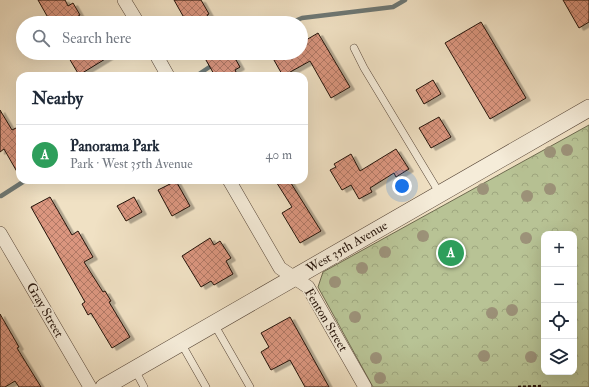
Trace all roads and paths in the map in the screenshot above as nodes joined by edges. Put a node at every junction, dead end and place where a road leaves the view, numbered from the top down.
1 (124, 0) edge
2 (134, 16) edge
3 (354, 48) dead end
4 (159, 60) edge
5 (166, 72) edge
6 (589, 108) edge
7 (231, 184) edge
8 (440, 194) junction
9 (0, 233) edge
10 (294, 278) junction
11 (214, 324) junction
12 (181, 343) junction
13 (134, 370) junction
14 (541, 386) dead end
15 (90, 387) edge
16 (104, 387) edge
17 (144, 387) edge
18 (206, 387) edge
19 (250, 387) edge
20 (365, 387) edge
21 (518, 387) edge

1 - 2 street
3 - 8 lane
4 - 5 street
6 - 8 street, West 35th Avenue
7 - 10 street, Fenton Street
8 - 10 street, West 35th Avenue
9 - 15 street, Gray Street
10 - 11 street, West 35th Avenue
10 - 20 street, Fenton Street
11 - 12 street, West 35th Avenue
11 - 19 lane
12 - 13 street, West 35th Avenue
12 - 18 lane
13 - 16 street, West 35th Avenue
13 - 17 lane
14 - 21 path

